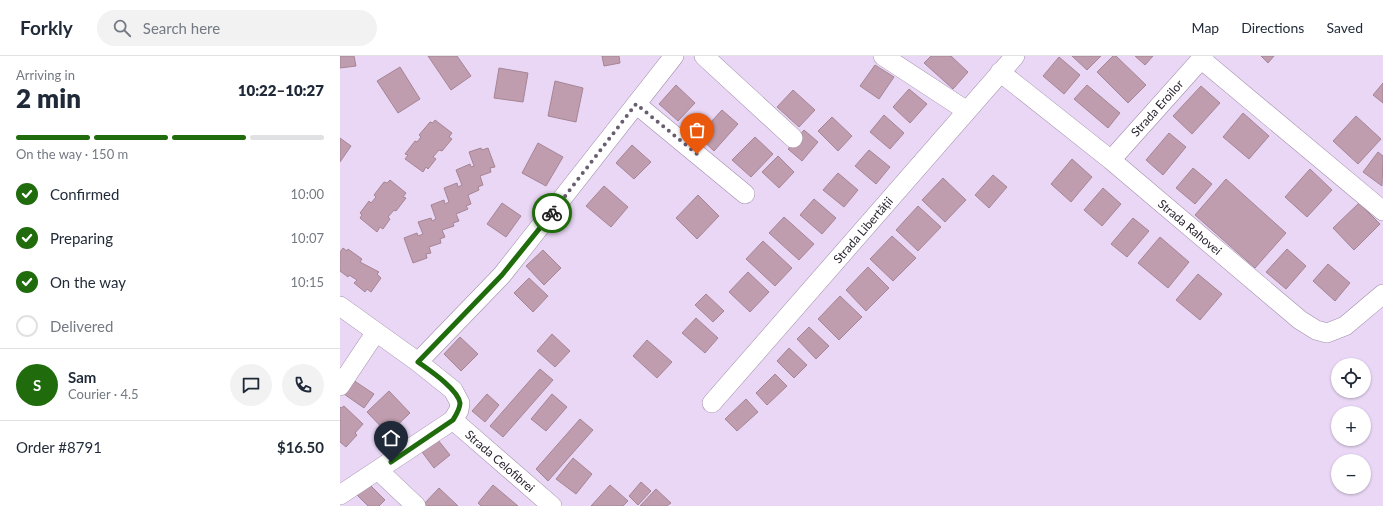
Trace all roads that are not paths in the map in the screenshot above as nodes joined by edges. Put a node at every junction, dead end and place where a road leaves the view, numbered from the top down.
1 (674, 56) edge
2 (704, 56) edge
3 (883, 56) edge
4 (1015, 56) edge
5 (1203, 58) edge
6 (1000, 72) junction
7 (636, 104) junction
8 (967, 111) junction
9 (792, 138) dead end
10 (1110, 160) junction
11 (745, 194) dead end
12 (1383, 211) edge
13 (1383, 294) edge
14 (340, 306) edge
15 (376, 332) junction
16 (418, 362) junction
17 (340, 386) edge
18 (712, 403) dead end
19 (453, 420) junction
20 (378, 470) junction
21 (340, 495) edge
22 (416, 506) edge
23 (552, 506) edge

1 - 7 street
2 - 9 street
3 - 8 street
4 - 6 street, Strada Libertății
5 - 10 street, Strada Eroilor
5 - 12 street
6 - 8 street, Strada Libertății
6 - 10 street, Strada Rahovei
7 - 11 street
7 - 16 street
8 - 18 street, Strada Libertății
10 - 13 street, Strada Rahovei
14 - 15 street
15 - 16 street
15 - 17 street
16 - 19 street
19 - 20 street
19 - 23 street, Strada Celofibrei
20 - 21 street
20 - 22 street

